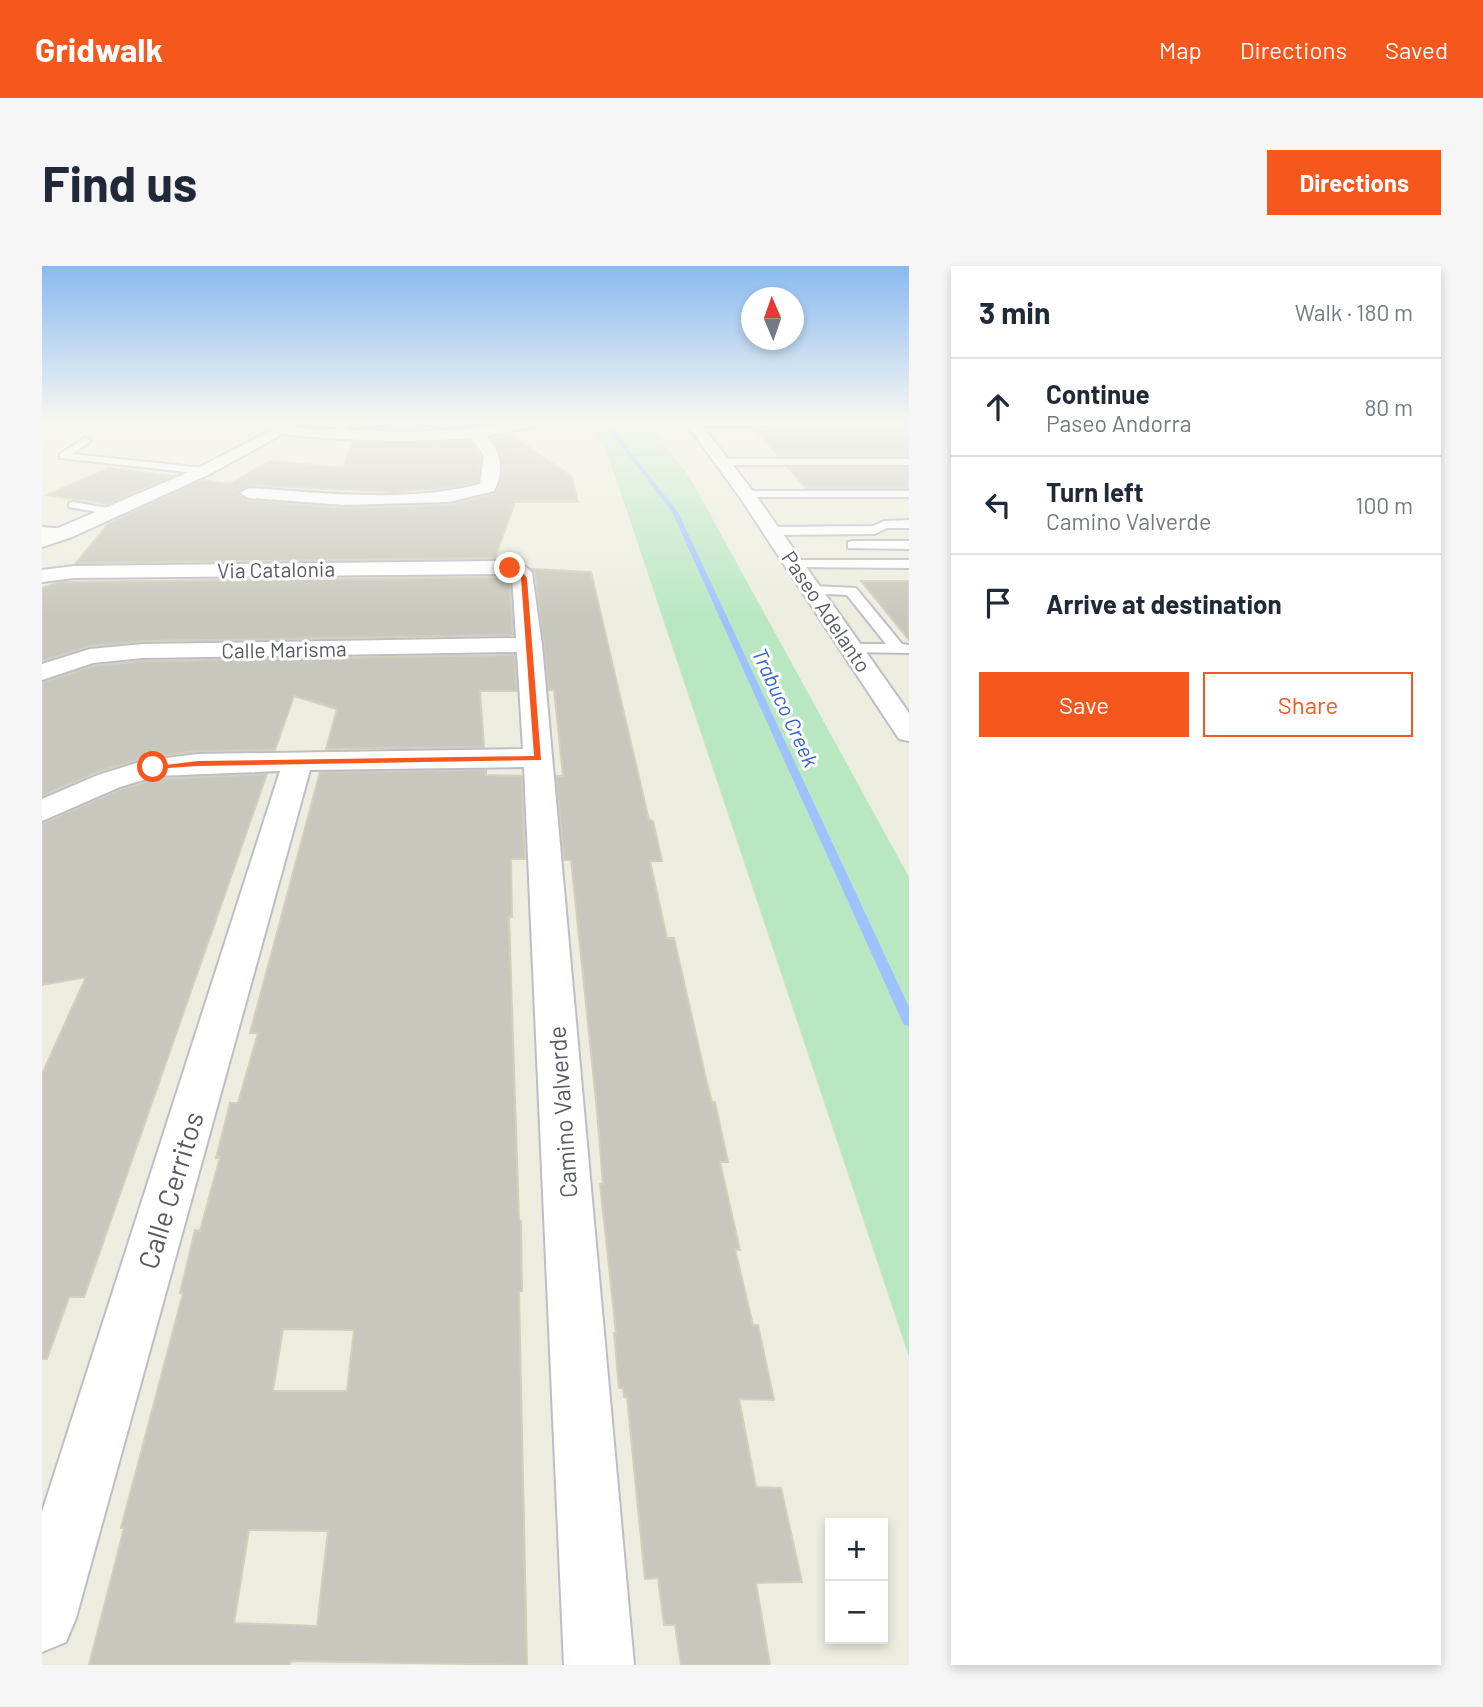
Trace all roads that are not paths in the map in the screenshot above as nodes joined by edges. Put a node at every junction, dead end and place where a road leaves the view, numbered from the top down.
1 (166, 488) edge
2 (483, 488) edge
3 (742, 488) edge
4 (249, 492) dead end
5 (746, 494) junction
6 (909, 494) edge
7 (73, 505) dead end
8 (114, 512) junction
9 (909, 524) edge
10 (42, 531) edge
11 (65, 533) junction
12 (42, 541) edge
13 (835, 545) dead end
14 (909, 545) edge
15 (785, 546) junction
16 (909, 564) edge
17 (510, 568) joint
18 (42, 576) edge
19 (812, 590) junction
20 (530, 645) junction
21 (852, 649) junction
22 (903, 649) edge
23 (42, 672) edge
24 (909, 733) edge
25 (538, 758) junction
26 (298, 761) junction
27 (42, 811) edge
28 (42, 1619) edge
29 (599, 1665) edge

1 - 8 street
2 - 4 street
3 - 5 street, Paseo Adelanto
5 - 6 lane
5 - 15 street, Paseo Adelanto
7 - 8 lane
8 - 11 street
9 - 15 lane
10 - 11 lane
11 - 12 street
13 - 14 lane
15 - 16 lane
15 - 19 street, Paseo Adelanto
17 - 18 street, Via Catalonia
17 - 20 street, Camino Valverde
19 - 21 street, Paseo Adelanto
19 - 22 lane
20 - 23 street, Calle Marisma
20 - 25 street, Camino Valverde
21 - 22 lane
21 - 24 street, Paseo Adelanto
25 - 26 street
25 - 29 street, Camino Valverde
26 - 27 street
26 - 28 street, Calle Cerritos

